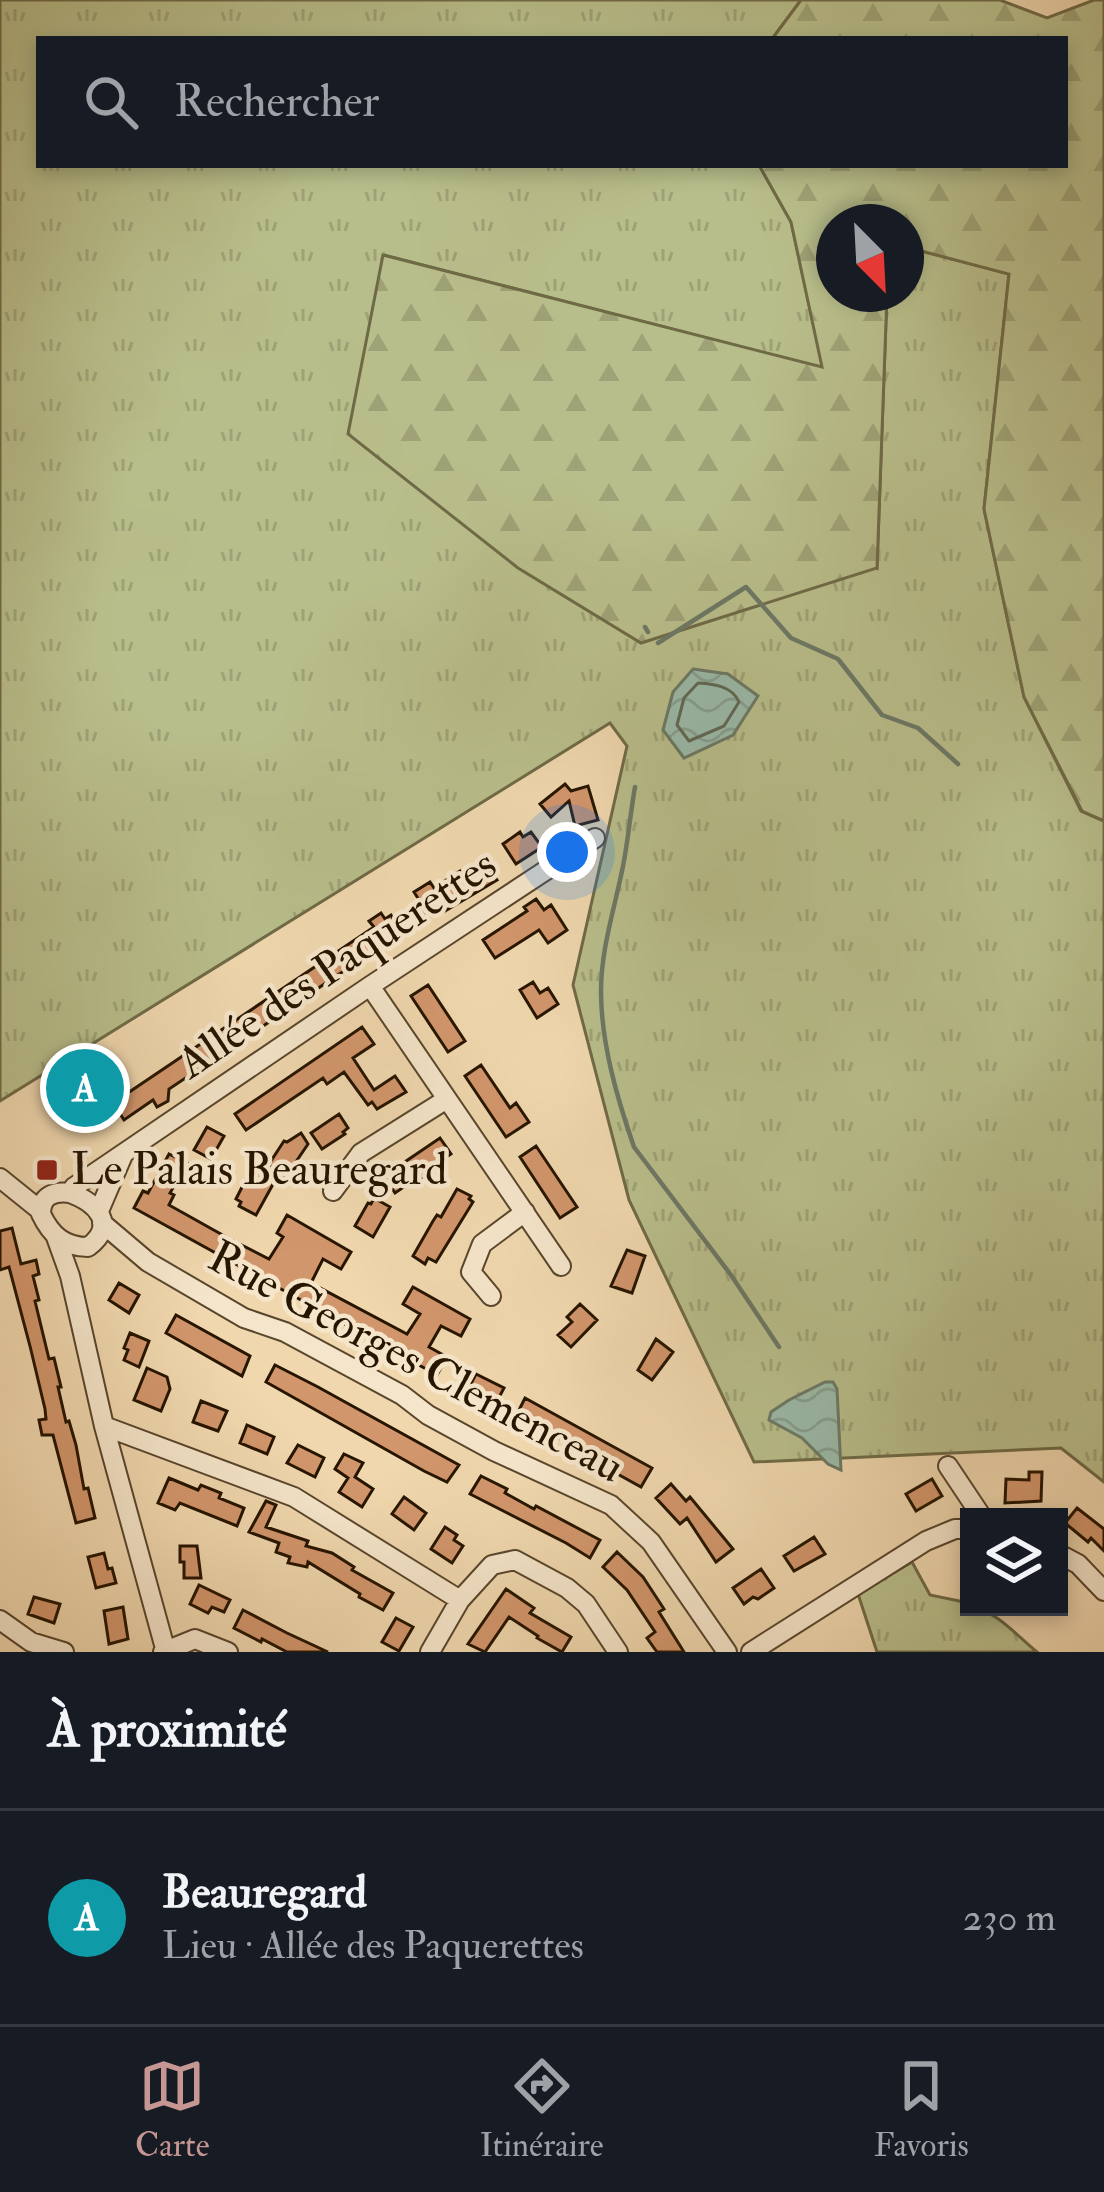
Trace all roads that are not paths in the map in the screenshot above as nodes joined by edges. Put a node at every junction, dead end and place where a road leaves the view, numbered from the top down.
1 (596, 838) dead end
2 (370, 986) junction
3 (447, 1099) junction
4 (123, 1155) junction
5 (0, 1178) edge
6 (333, 1191) dead end
7 (70, 1193) junction
8 (44, 1204) junction
9 (525, 1212) junction
10 (100, 1217) junction
11 (56, 1237) junction
12 (88, 1246) junction
13 (148, 1262) junction
14 (561, 1266) dead end
15 (70, 1276) junction
16 (491, 1296) dead end
17 (104, 1426) junction
18 (948, 1466) dead end
19 (976, 1508) edge
20 (960, 1529) edge
21 (1068, 1559) edge
22 (1104, 1591) edge
23 (460, 1600) junction
24 (0, 1620) edge
25 (64, 1652) edge
26 (164, 1652) edge
27 (228, 1652) edge
28 (430, 1652) edge
29 (618, 1652) edge
30 (727, 1652) edge
31 (751, 1652) edge

1 - 2 street, Allée des Paquerettes
2 - 3 street
2 - 4 street, Allée des Paquerettes
3 - 6 street
3 - 9 street
4 - 7 street, Allée des Paquerettes
4 - 10 street
5 - 8 street
7 - 8 street
7 - 10 street, Rue Georges Clemenceau
8 - 11 street
9 - 14 street
9 - 16 street
10 - 12 street
10 - 13 street, Rue Georges Clemenceau
11 - 12 street, Rue Georges Clemenceau
11 - 15 street
12 - 13 street, Rue Georges Clemenceau
12 - 15 street
13 - 30 street, Rue Georges Clemenceau
15 - 17 street
17 - 23 street
17 - 26 street
18 - 19 street
20 - 31 street
21 - 22 street
23 - 28 street
23 - 29 street
24 - 25 street
26 - 27 street

